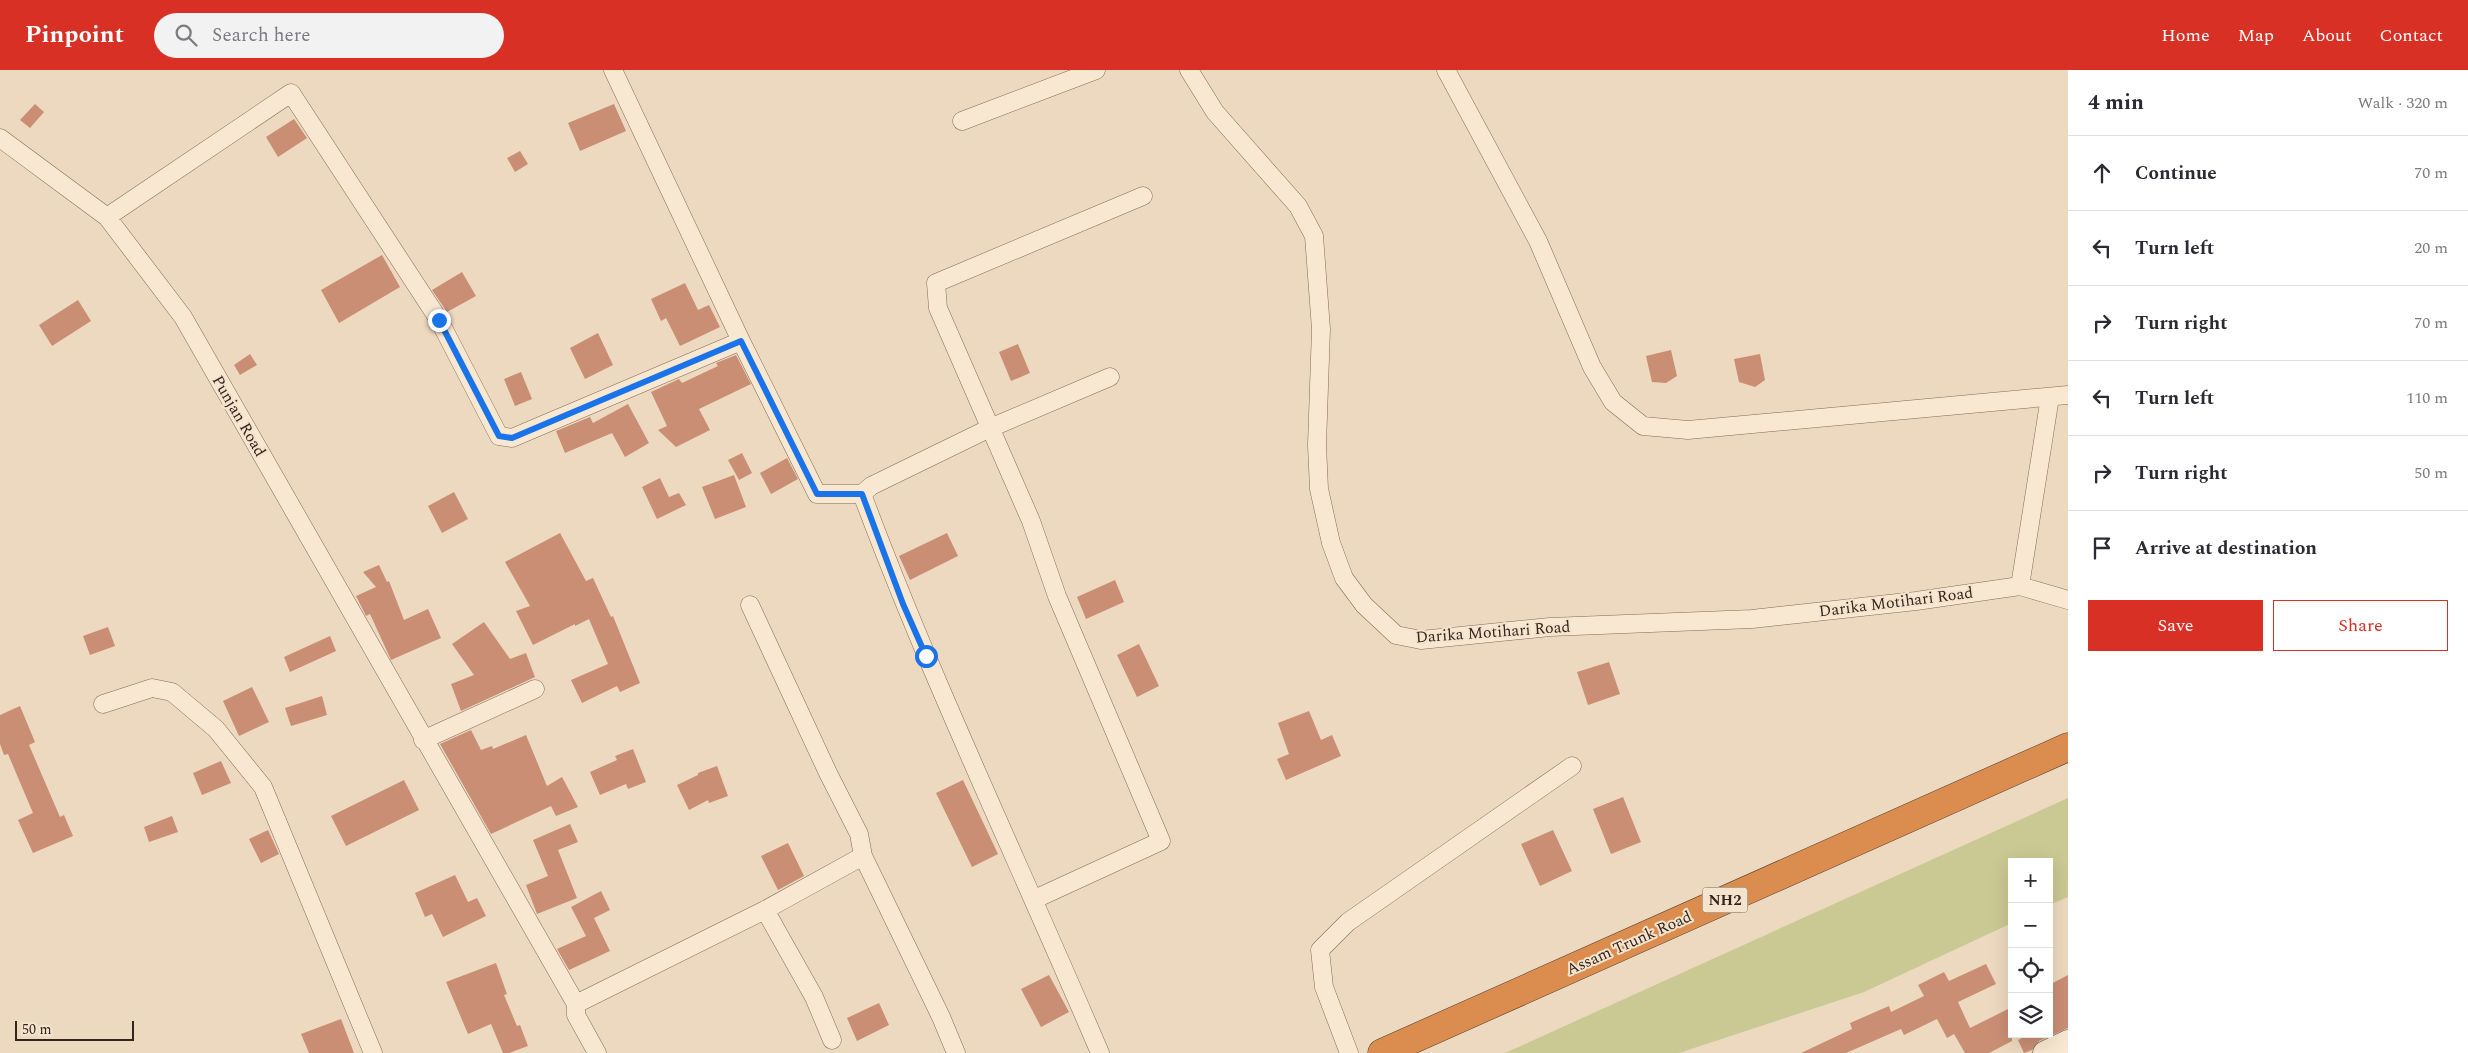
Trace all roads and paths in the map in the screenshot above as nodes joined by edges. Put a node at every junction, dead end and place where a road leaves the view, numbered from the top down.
1 (613, 70) edge
2 (1096, 70) edge
3 (1189, 70) edge
4 (1446, 70) edge
5 (962, 120) dead end
6 (0, 138) edge
7 (1143, 196) dead end
8 (107, 217) junction
9 (741, 341) junction
10 (1110, 377) dead end
11 (2068, 396) edge
12 (2050, 397) junction
13 (990, 428) junction
14 (862, 494) junction
15 (2021, 579) junction
16 (2068, 600) edge
17 (750, 605) dead end
18 (535, 689) dead end
19 (104, 704) dead end
20 (423, 740) junction
21 (2068, 747) edge
22 (1572, 766) dead end
23 (863, 856) junction
24 (1035, 899) junction
25 (765, 910) junction
26 (576, 1004) junction
27 (832, 1040) dead end
28 (2068, 1042) edge
29 (373, 1053) edge
30 (597, 1053) edge
31 (956, 1053) edge
32 (1100, 1053) edge
33 (1349, 1053) edge
34 (1382, 1053) edge
35 (2045, 1053) edge

1 - 9 street
2 - 5 street
3 - 15 street, Darika Motihari Road
4 - 12 street
6 - 8 street, Punjan Road
7 - 13 street
8 - 9 street
8 - 20 street, Punjan Road
9 - 14 street
10 - 13 street
11 - 12 street
12 - 15 street
13 - 14 street
13 - 24 street
14 - 24 street
15 - 16 street, Darika Motihari Road
17 - 23 street
18 - 20 street
19 - 29 street
20 - 26 street, Punjan Road
21 - 34 highway, Assam Trunk Road / NH2
22 - 33 street
23 - 25 street
23 - 31 street
24 - 32 street
25 - 26 street
25 - 27 street
26 - 30 street, Punjan Road
28 - 35 street

